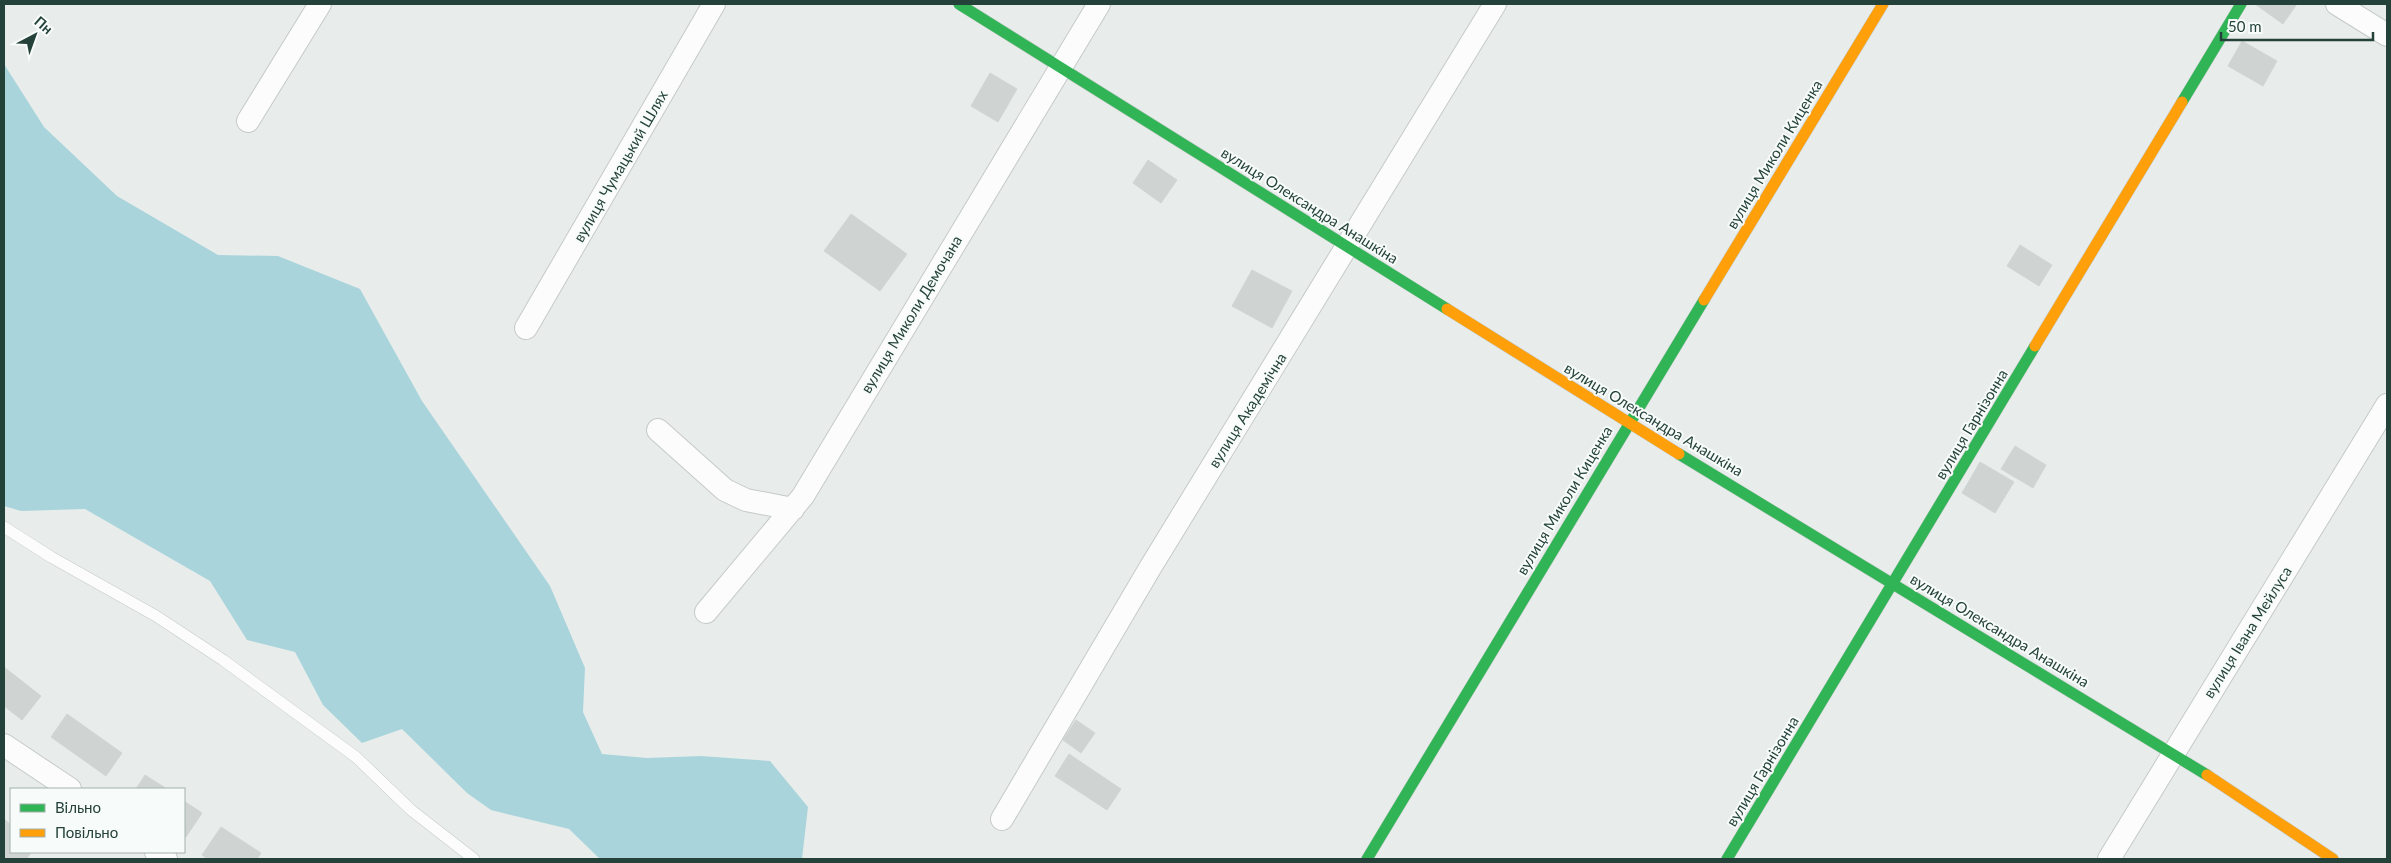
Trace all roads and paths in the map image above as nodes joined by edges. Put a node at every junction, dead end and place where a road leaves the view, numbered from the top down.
1 (320, 4) edge
2 (714, 4) edge
3 (959, 4) edge
4 (1099, 4) edge
5 (1495, 4) edge
6 (1883, 4) edge
7 (2241, 4) edge
8 (2337, 4) edge
9 (2387, 35) edge
10 (1061, 66) junction
11 (248, 121) dead end
12 (1348, 247) junction
13 (526, 328) dead end
14 (2387, 406) edge
15 (1628, 423) junction
16 (658, 430) dead end
17 (792, 509) junction
18 (4, 527) edge
19 (1894, 582) junction
20 (706, 612) dead end
21 (4, 745) edge
22 (2173, 754) junction
23 (68, 788) edge
24 (1002, 819) dead end
25 (474, 859) edge
26 (1367, 859) edge
27 (1727, 859) edge
28 (2109, 859) edge
29 (2333, 859) edge

1 - 11 street
2 - 13 street, вулиця Чумацький Шлях
3 - 10 street, вулиця Олександра Анашкіна
4 - 10 street, вулиця Миколи Демочана
5 - 12 street, вулиця Академічна
6 - 15 street, вулиця Миколи Киценка
7 - 19 street, вулиця Гарнізонна
8 - 9 street
10 - 12 street, вулиця Олександра Анашкіна
10 - 17 street, вулиця Миколи Демочана
12 - 15 street, вулиця Олександра Анашкіна
12 - 24 street, вулиця Академічна
14 - 22 street, вулиця Івана Мейлуса
15 - 19 street, вулиця Олександра Анашкіна
15 - 26 street, вулиця Миколи Киценка
16 - 17 street
17 - 20 street, вулиця Миколи Демочана
18 - 25 lane
19 - 22 street, вулиця Олександра Анашкіна
19 - 27 street, вулиця Гарнізонна
21 - 23 street
22 - 28 street, вулиця Івана Мейлуса
22 - 29 street, вулиця Олександра Анашкіна

